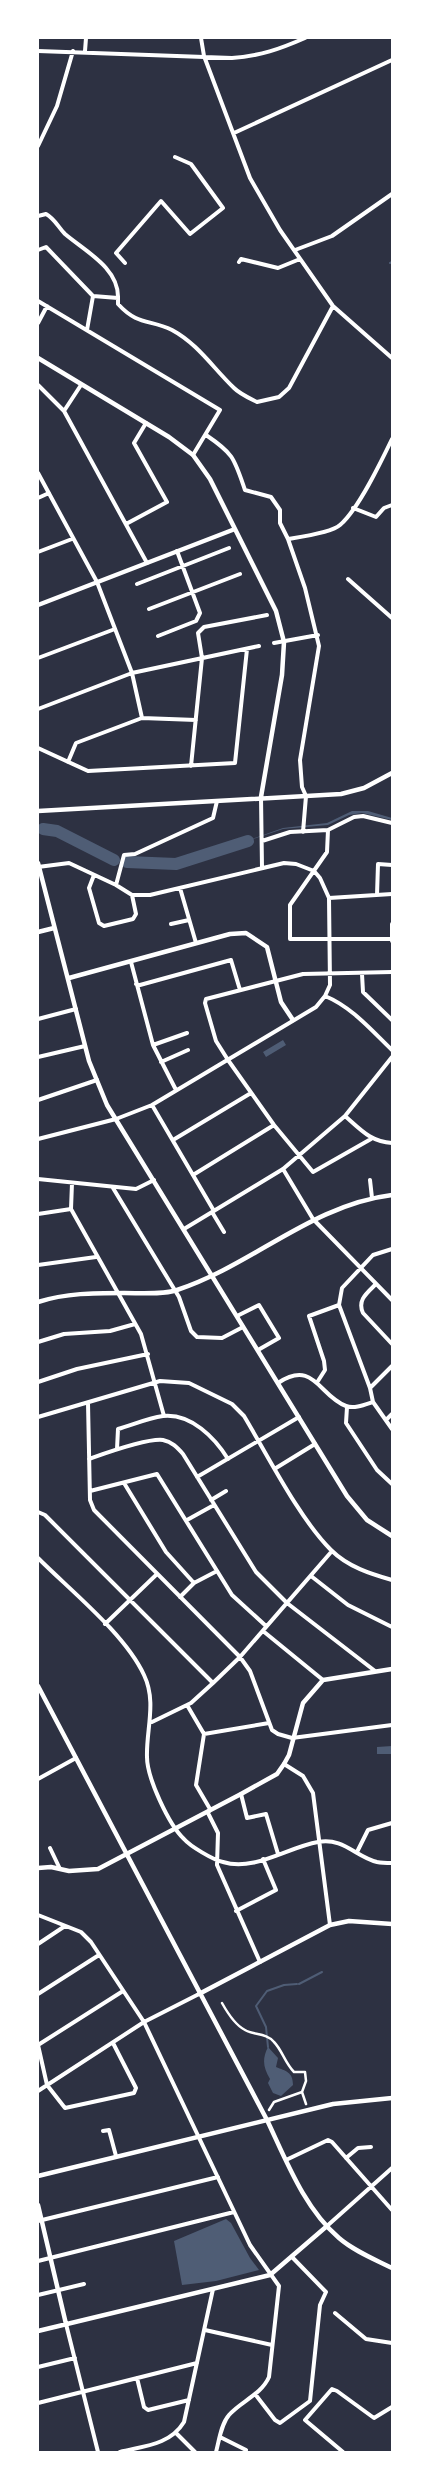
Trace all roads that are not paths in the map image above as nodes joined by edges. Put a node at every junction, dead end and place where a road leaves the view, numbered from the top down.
1 (86, 38) edge
2 (201, 38) edge
3 (306, 38) edge
4 (38, 51) edge
5 (73, 51) junction
6 (85, 52) junction
7 (204, 56) junction
8 (392, 60) edge
9 (234, 133) junction
10 (38, 146) edge
11 (175, 157) dead end
12 (392, 194) edge
13 (38, 216) edge
14 (38, 250) edge
15 (295, 250) junction
16 (300, 260) junction
17 (239, 262) dead end
18 (125, 264) dead end
19 (93, 296) junction
20 (118, 298) junction
21 (38, 300) edge
22 (47, 306) junction
23 (333, 306) junction
24 (38, 323) edge
25 (87, 330) junction
26 (38, 358) edge
27 (392, 358) edge
28 (38, 385) edge
29 (81, 385) junction
30 (64, 411) junction
31 (146, 423) junction
32 (206, 435) junction
33 (392, 439) edge
34 (193, 455) junction
35 (38, 472) edge
36 (49, 493) junction
37 (38, 498) edge
38 (392, 505) edge
39 (353, 508) junction
40 (126, 524) junction
41 (235, 529) junction
42 (72, 539) junction
43 (288, 539) junction
44 (229, 548) dead end
45 (177, 551) junction
46 (38, 552) edge
47 (147, 563) junction
48 (183, 566) junction
49 (240, 574) dead end
50 (348, 578) dead end
51 (97, 582) junction
52 (137, 584) dead end
53 (193, 592) junction
54 (38, 605) edge
55 (148, 609) dead end
56 (267, 615) dead end
57 (392, 618) edge
58 (114, 629) junction
59 (318, 635) junction
60 (158, 636) dead end
61 (284, 642) junction
62 (274, 643) dead end
63 (260, 646) dead end
64 (247, 649) junction
65 (38, 658) edge
66 (202, 658) junction
67 (132, 672) junction
68 (38, 709) edge
69 (142, 718) junction
70 (196, 720) junction
71 (38, 748) edge
72 (68, 762) junction
73 (191, 766) junction
74 (392, 773) edge
75 (306, 796) junction
76 (261, 797) junction
77 (217, 801) junction
78 (38, 811) edge
79 (392, 824) edge
80 (328, 830) junction
81 (303, 831) junction
82 (262, 841) junction
83 (392, 865) edge
84 (38, 866) edge
85 (262, 868) junction
86 (314, 871) junction
87 (94, 874) junction
88 (116, 884) junction
89 (180, 888) junction
90 (392, 894) edge
91 (132, 895) junction
92 (377, 895) junction
93 (329, 898) junction
94 (189, 920) junction
95 (170, 924) dead end
96 (392, 924) edge
97 (54, 928) junction
98 (38, 932) edge
99 (330, 940) junction
100 (392, 940) edge
101 (196, 943) junction
102 (131, 962) junction
103 (392, 972) edge
104 (330, 974) junction
105 (362, 974) junction
106 (69, 978) junction
107 (276, 981) junction
108 (136, 984) junction
109 (240, 990) junction
110 (325, 996) junction
111 (76, 1009) junction
112 (38, 1019) edge
113 (293, 1020) junction
114 (392, 1020) edge
115 (187, 1033) dead end
116 (153, 1045) junction
117 (85, 1046) junction
118 (188, 1050) dead end
119 (392, 1050) edge
120 (38, 1057) edge
121 (392, 1057) edge
122 (228, 1060) junction
123 (160, 1062) junction
124 (97, 1080) junction
125 (176, 1090) junction
126 (38, 1093) edge
127 (251, 1093) junction
128 (38, 1099) edge
129 (152, 1105) junction
130 (345, 1116) junction
131 (116, 1119) junction
132 (274, 1125) junction
133 (38, 1139) edge
134 (372, 1139) junction
135 (172, 1140) junction
136 (392, 1143) edge
137 (299, 1155) junction
138 (284, 1169) junction
139 (193, 1175) junction
140 (38, 1179) edge
141 (154, 1180) junction
142 (370, 1180) dead end
143 (72, 1183) junction
144 (113, 1188) junction
145 (392, 1195) edge
146 (372, 1198) junction
147 (70, 1209) junction
148 (213, 1212) junction
149 (38, 1214) edge
150 (312, 1219) junction
151 (184, 1230) junction
152 (224, 1232) dead end
153 (392, 1249) edge
154 (96, 1257) junction
155 (38, 1265) edge
156 (360, 1267) junction
157 (211, 1276) junction
158 (376, 1284) junction
159 (176, 1290) junction
160 (118, 1293) junction
161 (392, 1300) edge
162 (38, 1302) edge
163 (339, 1305) junction
164 (237, 1316) junction
165 (135, 1324) junction
166 (243, 1326) junction
167 (38, 1342) edge
168 (392, 1344) edge
169 (258, 1350) junction
170 (148, 1354) junction
171 (392, 1366) edge
172 (318, 1381) junction
173 (38, 1382) edge
174 (156, 1383) junction
175 (278, 1383) junction
176 (370, 1388) junction
177 (373, 1402) junction
178 (88, 1403) junction
179 (347, 1407) junction
180 (392, 1414) edge
181 (164, 1416) junction
182 (38, 1417) edge
183 (299, 1417) junction
184 (386, 1420) junction
185 (392, 1429) edge
186 (259, 1440) junction
187 (315, 1444) junction
188 (117, 1449) junction
189 (89, 1458) junction
190 (228, 1459) junction
191 (276, 1468) junction
192 (198, 1477) junction
193 (124, 1483) junction
194 (392, 1484) edge
195 (90, 1491) junction
196 (226, 1491) dead end
197 (211, 1500) junction
198 (214, 1505) junction
199 (38, 1512) edge
200 (187, 1520) junction
201 (392, 1536) edge
202 (332, 1551) junction
203 (38, 1558) edge
204 (217, 1571) junction
205 (156, 1575) junction
206 (311, 1576) junction
207 (392, 1580) edge
208 (194, 1584) junction
209 (180, 1597) junction
210 (130, 1600) junction
211 (287, 1603) junction
212 (105, 1624) junction
213 (266, 1626) junction
214 (392, 1627) edge
215 (263, 1631) junction
216 (240, 1657) junction
217 (392, 1669) edge
218 (375, 1671) junction
219 (323, 1680) junction
220 (213, 1683) junction
221 (38, 1686) edge
222 (187, 1705) junction
223 (152, 1722) junction
224 (268, 1723) junction
225 (392, 1725) edge
226 (204, 1734) junction
227 (292, 1738) junction
228 (76, 1758) junction
229 (284, 1764) junction
230 (38, 1779) edge
231 (241, 1794) junction
232 (210, 1809) junction
233 (392, 1823) edge
234 (175, 1827) junction
235 (319, 1841) junction
236 (50, 1848) dead end
237 (357, 1852) junction
238 (125, 1853) junction
239 (278, 1854) junction
240 (263, 1859) junction
241 (218, 1860) junction
242 (392, 1863) edge
243 (38, 1868) edge
244 (60, 1869) junction
245 (236, 1911) junction
246 (38, 1916) edge
247 (392, 1924) edge
248 (330, 1925) junction
249 (65, 1926) junction
250 (38, 1944) edge
251 (99, 1954) junction
252 (260, 1962) junction
253 (123, 1991) junction
254 (38, 1994) edge
255 (199, 1994) junction
256 (222, 2003) dead end
257 (144, 2022) junction
258 (113, 2043) junction
259 (47, 2084) junction
260 (38, 2090) edge
261 (302, 2092) junction
262 (392, 2098) edge
263 (306, 2104) dead end
264 (269, 2110) dead end
265 (267, 2120) junction
266 (114, 2128) dead end
267 (109, 2130) junction
268 (103, 2131) dead end
269 (197, 2136) junction
270 (370, 2146) dead end
271 (116, 2156) junction
272 (346, 2158) junction
273 (286, 2160) junction
274 (392, 2168) edge
275 (38, 2176) edge
276 (218, 2177) junction
277 (372, 2187) junction
278 (38, 2205) edge
279 (392, 2210) edge
280 (234, 2212) junction
281 (39, 2221) edge
282 (327, 2226) junction
283 (292, 2256) junction
284 (49, 2258) junction
285 (38, 2261) edge
286 (392, 2268) edge
287 (270, 2275) junction
288 (84, 2284) dead end
289 (213, 2289) junction
290 (58, 2290) junction
291 (38, 2295) edge
292 (334, 2313) dead end
293 (66, 2324) junction
294 (204, 2330) junction
295 (38, 2331) edge
296 (392, 2343) edge
297 (272, 2345) junction
298 (75, 2358) junction
299 (197, 2363) junction
300 (38, 2367) edge
301 (137, 2378) junction
302 (83, 2392) junction
303 (256, 2394) junction
304 (189, 2400) junction
305 (38, 2403) edge
306 (392, 2407) edge
307 (177, 2434) junction
308 (220, 2437) junction
309 (246, 2450) dead end
310 (98, 2452) edge
311 (120, 2452) edge
312 (194, 2452) edge
313 (216, 2452) edge
314 (343, 2452) edge

1 - 6 street
2 - 7 street
3 - 7 street
4 - 5 street
5 - 6 street
5 - 10 street
6 - 7 street
7 - 9 street
8 - 9 street
9 - 15 street
11 - 18 street
12 - 15 street
13 - 20 street
14 - 19 street
15 - 16 street
16 - 17 street
16 - 23 street
19 - 20 street
19 - 25 street
20 - 23 street
21 - 22 street
22 - 24 street
22 - 25 street
23 - 27 street
25 - 32 street
26 - 29 street
28 - 30 street
29 - 30 street
29 - 31 street
30 - 40 street
31 - 34 street
31 - 40 street
32 - 34 street
32 - 43 street
33 - 39 street
34 - 41 street
35 - 36 street
36 - 37 street
36 - 42 street
38 - 39 street
39 - 43 street
40 - 47 street
41 - 45 street
41 - 61 street
42 - 46 street
42 - 51 street
43 - 59 street
44 - 48 street
45 - 47 street
45 - 48 street
47 - 51 street
48 - 52 street
48 - 53 street
49 - 53 street
50 - 57 street
51 - 54 street
51 - 58 street
53 - 55 street
53 - 60 street
56 - 66 street
58 - 65 street
58 - 67 street
59 - 61 street
59 - 75 street
61 - 62 street
61 - 76 street
63 - 64 street
64 - 66 street
64 - 73 street
66 - 67 street
66 - 70 street
67 - 68 street
67 - 69 street
69 - 70 street
69 - 72 street
70 - 73 street
71 - 72 street
72 - 73 street
74 - 75 street
75 - 76 street
75 - 81 street
76 - 77 street
76 - 82 street
77 - 78 street
77 - 88 street
79 - 80 street
80 - 81 street
80 - 86 street
81 - 82 street
82 - 85 street
83 - 92 street
84 - 87 street
84 - 97 street
85 - 86 street
85 - 89 street
86 - 93 street
86 - 99 street
87 - 88 street
87 - 91 street
88 - 91 street
89 - 91 street
89 - 94 street
90 - 92 street
92 - 93 street
93 - 99 street
94 - 95 street
94 - 101 street
96 - 100 street
97 - 98 street
97 - 106 street
99 - 100 street
99 - 104 street
101 - 102 street
101 - 107 street
102 - 106 street
102 - 108 street
103 - 105 street
104 - 105 street
104 - 107 street
104 - 110 street
105 - 114 street
106 - 111 street
107 - 109 street
107 - 113 street
108 - 109 street
108 - 116 street
109 - 122 street
110 - 113 street
110 - 119 street
111 - 112 street
111 - 117 street
113 - 122 street
115 - 116 street
116 - 123 street
117 - 120 street
117 - 124 street
118 - 123 street
121 - 130 street
122 - 125 street
122 - 127 street
123 - 125 street
124 - 128 street
124 - 131 street
125 - 129 street
126 - 128 street
127 - 132 street
127 - 135 street
129 - 131 street
129 - 135 street
130 - 134 street
130 - 137 street
131 - 133 street
131 - 141 street
132 - 137 street
132 - 139 street
134 - 136 street
134 - 137 street
135 - 139 street
137 - 138 street
138 - 148 street
138 - 150 street
139 - 148 street
140 - 143 street
141 - 144 street
141 - 151 street
142 - 146 street
143 - 144 street
143 - 147 street
144 - 159 street
145 - 146 street
146 - 150 street
147 - 149 street
147 - 154 street
148 - 151 street
148 - 152 street
150 - 156 street
150 - 157 street
151 - 157 street
153 - 156 street
154 - 155 street
154 - 160 street
156 - 158 street
156 - 163 street
157 - 159 street
157 - 164 street
158 - 161 street
158 - 168 street
159 - 160 street
159 - 166 street
160 - 162 street
160 - 165 street
163 - 172 street
163 - 176 street
164 - 166 street
164 - 169 street
165 - 167 street
165 - 170 street
166 - 169 street
169 - 175 street
170 - 173 street
170 - 174 street
171 - 176 street
172 - 175 street
172 - 179 street
174 - 178 street
174 - 181 street
174 - 186 street
175 - 183 street
176 - 177 street
177 - 179 street
177 - 184 street
178 - 182 street
178 - 189 street
179 - 194 street
180 - 184 street
181 - 188 street
181 - 190 street
183 - 186 street
183 - 187 street
184 - 185 street
186 - 190 street
186 - 191 street
187 - 191 street
187 - 201 street
188 - 189 street
188 - 192 street
189 - 195 street
190 - 192 street
191 - 202 street
192 - 197 street
193 - 195 street
193 - 200 street
193 - 208 street
195 - 205 street
196 - 197 street
197 - 198 street
198 - 200 street
198 - 211 street
199 - 210 street
200 - 204 street
202 - 206 street
202 - 207 street
203 - 212 street
204 - 208 street
204 - 213 street
205 - 209 street
205 - 210 street
206 - 211 street
206 - 214 street
208 - 209 street
209 - 216 street
210 - 212 street
210 - 220 street
211 - 213 street
211 - 218 street
212 - 223 street
213 - 215 street
215 - 216 street
215 - 219 street
216 - 220 street
216 - 224 street
217 - 218 street
218 - 219 street
219 - 227 street
220 - 222 street
221 - 228 street
222 - 223 street
222 - 226 street
223 - 234 street
224 - 226 street
224 - 227 street
225 - 227 street
226 - 232 street
227 - 229 street
228 - 230 street
228 - 238 street
229 - 231 street
229 - 235 street
231 - 232 street
231 - 239 street
232 - 234 street
232 - 241 street
233 - 237 street
234 - 238 street
234 - 241 street
235 - 237 street
235 - 239 street
235 - 248 street
236 - 244 street
237 - 242 street
238 - 244 street
238 - 255 street
239 - 240 street
240 - 241 street
240 - 245 street
241 - 245 street
243 - 244 street
245 - 252 street
246 - 249 street
247 - 248 street
248 - 252 street
249 - 250 street
249 - 251 street
251 - 253 street
251 - 254 street
252 - 255 street
253 - 257 street
253 - 259 street
255 - 257 street
255 - 265 street
256 - 261 street
257 - 258 street
257 - 269 street
258 - 259 street
258 - 259 street
259 - 260 street
261 - 263 street
261 - 264 street
262 - 265 street
265 - 269 street
265 - 273 street
266 - 267 street
267 - 268 street
267 - 271 street
269 - 271 street
269 - 276 street
270 - 272 street
271 - 275 street
272 - 273 street
272 - 277 street
273 - 282 street
274 - 277 street
276 - 280 street
276 - 281 street
277 - 279 street
277 - 282 street
278 - 281 street
280 - 284 street
280 - 287 street
281 - 284 street
282 - 283 street
282 - 286 street
283 - 287 street
283 - 303 street
284 - 285 street
284 - 290 street
287 - 289 street
287 - 297 street
288 - 290 street
289 - 293 street
289 - 294 street
290 - 291 street
290 - 293 street
292 - 296 street
293 - 295 street
293 - 298 street
294 - 297 street
294 - 299 street
297 - 303 street
298 - 300 street
298 - 302 street
299 - 301 street
299 - 304 street
301 - 302 street
301 - 304 street
302 - 305 street
302 - 310 street
303 - 308 street
304 - 307 street
306 - 314 street
307 - 311 street
307 - 312 street
308 - 309 street
308 - 313 street

